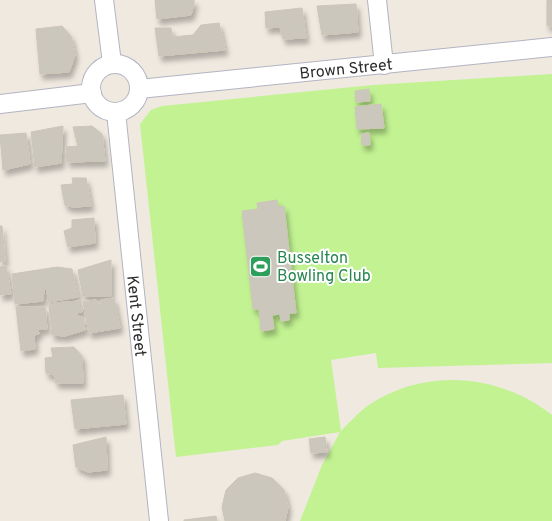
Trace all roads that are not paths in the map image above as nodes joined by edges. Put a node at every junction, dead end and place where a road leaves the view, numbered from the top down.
1 (104, 0) edge
2 (377, 0) edge
3 (552, 47) edge
4 (112, 64) junction
5 (384, 65) junction
6 (139, 89) junction
7 (92, 93) junction
8 (0, 104) edge
9 (116, 112) junction
10 (159, 521) edge

1 - 4 street
2 - 5 street
3 - 5 street, Brown Street
4 - 6 street
4 - 7 street
5 - 6 street, Brown Street
6 - 9 street
7 - 8 street
7 - 9 street
9 - 10 street, Kent Street

